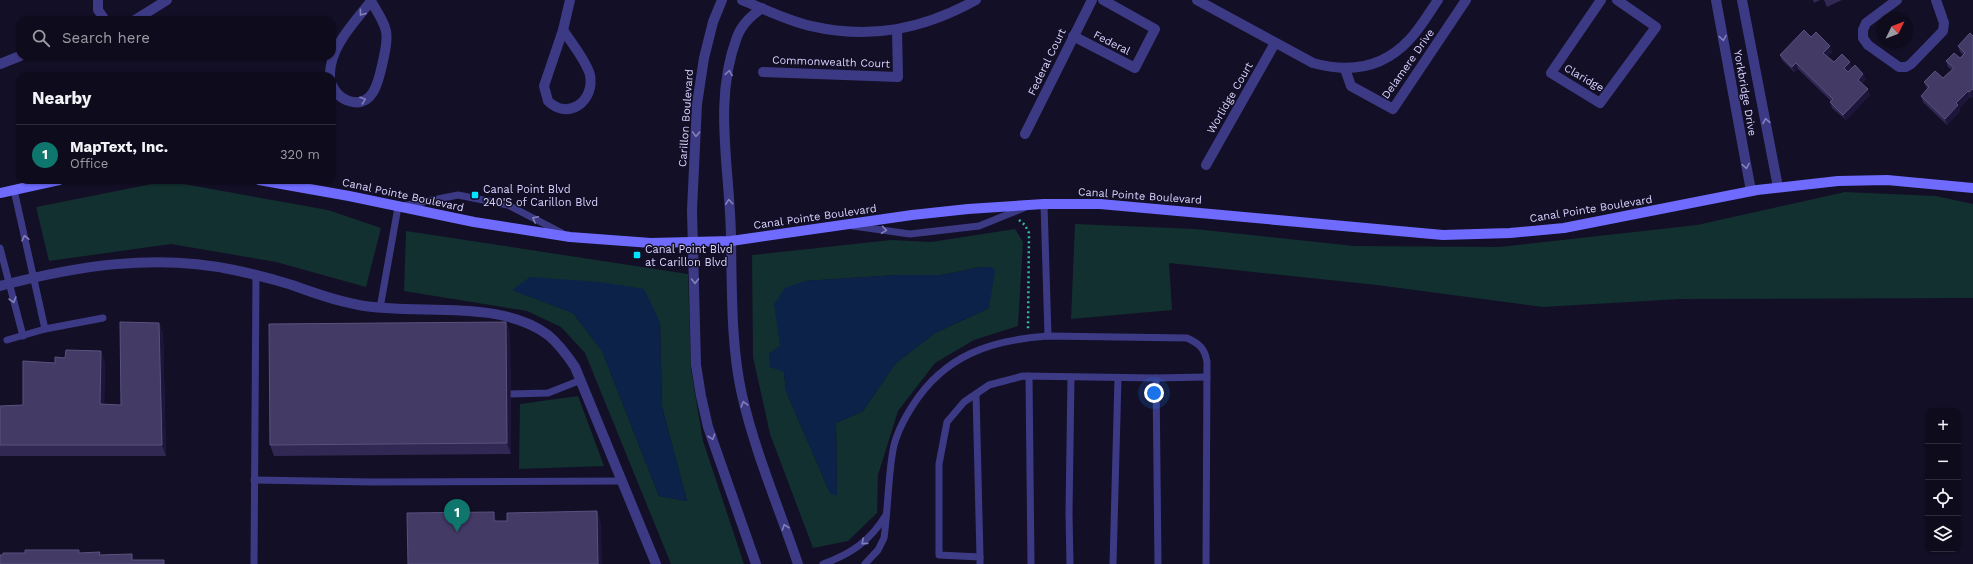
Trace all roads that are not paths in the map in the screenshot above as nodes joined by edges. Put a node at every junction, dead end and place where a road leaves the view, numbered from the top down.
1 (98, 0) edge
2 (167, 0) edge
3 (372, 0) edge
4 (570, 0) edge
5 (722, 0) edge
6 (742, 0) edge
7 (976, 0) edge
8 (1092, 0) edge
9 (1103, 0) edge
10 (1199, 0) edge
11 (1438, 0) edge
12 (1466, 0) edge
13 (1601, 0) edge
14 (1616, 0) edge
15 (1716, 0) edge
16 (1742, 0) edge
17 (1898, 0) edge
18 (1936, 0) edge
19 (762, 8) junction
20 (100, 16) edge
21 (141, 16) edge
22 (563, 30) junction
23 (897, 30) junction
24 (1073, 36) junction
25 (1275, 43) junction
26 (336, 51) edge
27 (16, 58) edge
28 (333, 60) edge
29 (0, 64) edge
30 (1345, 69) junction
31 (331, 72) edge
32 (763, 72) dead end
33 (336, 93) edge
34 (1025, 134) dead end
35 (1206, 166) dead end
36 (41, 184) edge
37 (282, 184) edge
38 (1778, 187) junction
39 (1973, 188) edge
40 (14, 190) junction
41 (1751, 191) junction
42 (0, 193) edge
43 (1039, 204) junction
44 (398, 207) junction
45 (845, 225) junction
46 (570, 237) junction
47 (731, 241) junction
48 (694, 242) junction
49 (0, 248) edge
50 (33, 276) junction
51 (256, 276) junction
52 (4, 285) edge
53 (380, 308) junction
54 (103, 318) dead end
55 (45, 329) junction
56 (23, 336) junction
57 (1048, 336) junction
58 (7, 340) dead end
59 (1029, 376) junction
60 (1071, 377) junction
61 (1207, 377) junction
62 (1118, 378) junction
63 (1156, 378) junction
64 (581, 380) junction
65 (510, 394) dead end
66 (976, 394) junction
67 (254, 480) junction
68 (622, 481) junction
69 (888, 512) junction
70 (980, 560) edge
71 (254, 564) edge
72 (656, 564) edge
73 (756, 564) edge
74 (798, 564) edge
75 (823, 564) edge
76 (865, 564) edge
77 (1031, 564) edge
78 (1070, 564) edge
79 (1113, 564) edge
80 (1158, 564) edge
81 (1206, 564) edge

1 - 20 street
2 - 21 street
3 -> 26 street
33 -> 3 street
4 - 22 street
5 -> 48 street, Carillon Boulevard
6 - 19 street
7 - 23 street
8 - 24 street, Federal Court
9 - 24 street, Federal
10 - 25 street
11 - 30 street
12 - 30 street, Delamere Drive
13 - 14 street, Claridge
15 -> 41 street, Yorkbridge Drive
38 -> 16 street, Yorkbridge Drive
17 - 18 street
19 - 23 street
47 -> 19 street
22 - 22 street
23 - 32 street, Commonwealth Court
24 - 34 street, Federal Court
25 - 30 street
25 - 35 street, Worlidge Court
27 - 29 street
28 -> 31 street
36 - 40 street
37 - 44 street, Canal Pointe Boulevard
38 - 39 street, Canal Pointe Boulevard
38 - 41 street, Canal Pointe Boulevard
40 - 42 street
50 -> 40 lane
41 - 43 street, Canal Pointe Boulevard
43 - 45 street, Canal Pointe Boulevard
45 -> 43 lane
43 - 57 lane
44 - 46 street, Canal Pointe Boulevard
46 -> 44 lane
44 - 53 lane
45 - 47 street, Canal Pointe Boulevard
46 - 48 street, Canal Pointe Boulevard
47 - 48 street, Canal Pointe Boulevard
74 -> 47 street
48 -> 73 street, Carillon Boulevard
49 - 52 lane
50 - 51 street
50 - 52 street
50 - 55 lane
51 - 53 street
51 - 67 lane
52 -> 56 lane
53 - 64 street
54 - 55 lane
55 - 56 lane
56 - 58 lane
57 - 61 lane
57 - 69 lane
59 - 60 lane
59 - 66 lane
59 - 77 lane
60 - 62 lane
60 - 78 lane
61 - 63 lane
61 - 81 lane
62 - 63 lane
62 - 79 lane
63 - 80 lane
64 - 65 lane
64 - 68 street
66 - 70 lane
66 - 70 lane
67 - 68 lane
67 - 71 lane
68 - 72 street
69 -> 75 lane
69 - 76 lane

